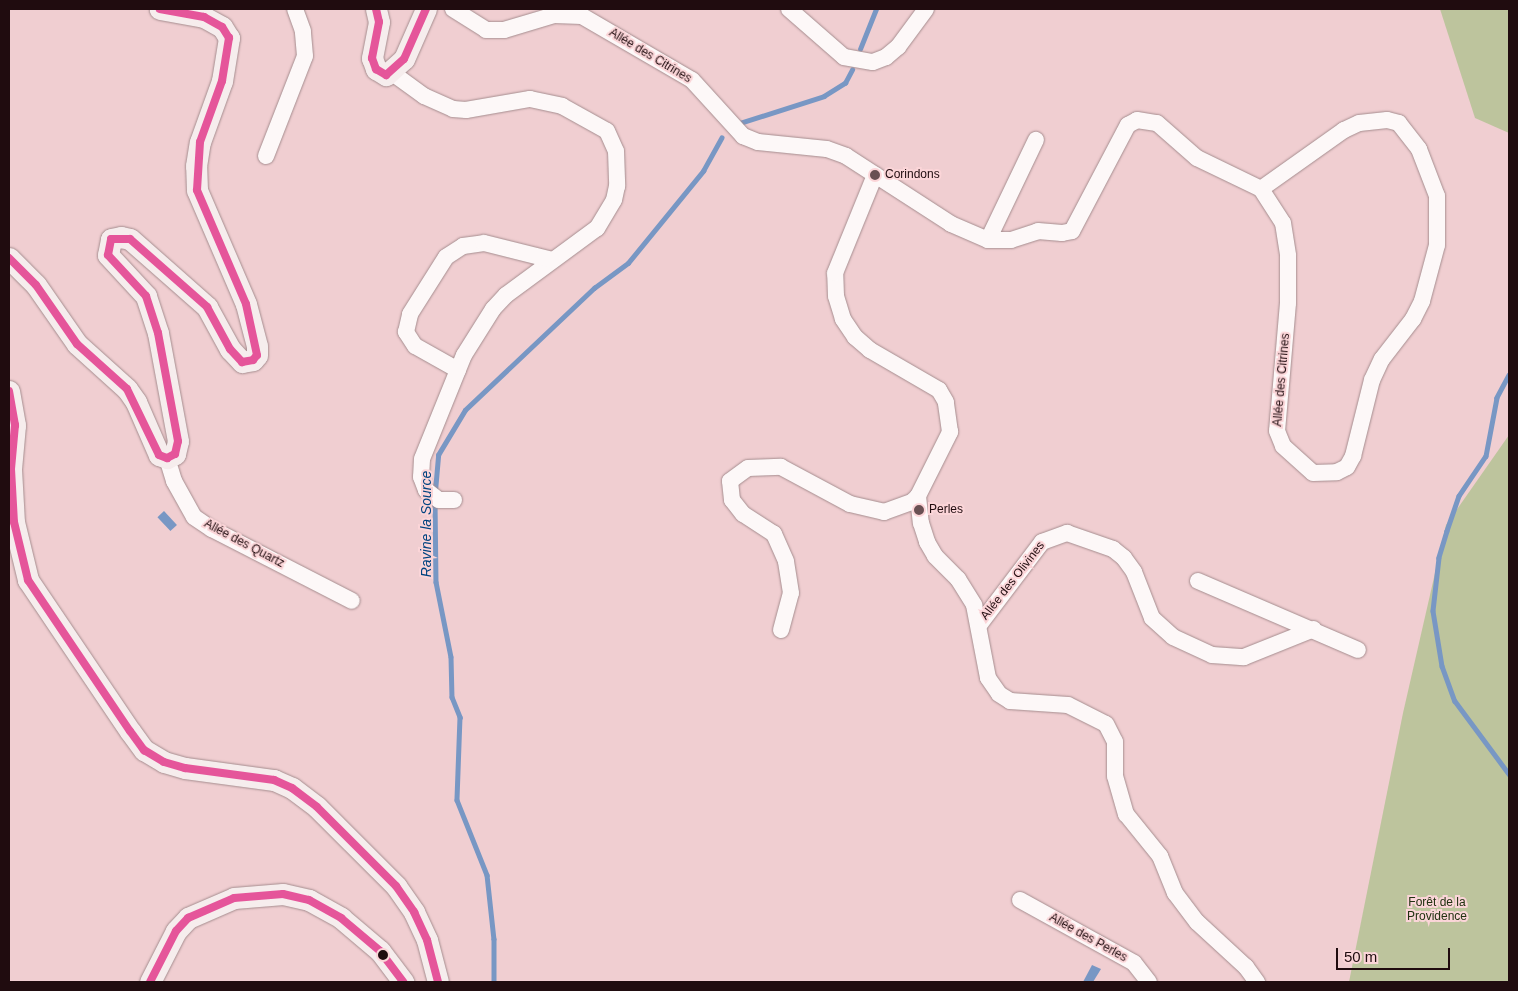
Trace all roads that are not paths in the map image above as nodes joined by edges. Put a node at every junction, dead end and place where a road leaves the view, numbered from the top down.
1 (160, 9) edge
2 (295, 9) edge
3 (376, 9) edge
4 (426, 9) edge
5 (453, 9) edge
6 (544, 9) edge
7 (789, 9) edge
8 (926, 9) edge
9 (534, 23) junction
10 (391, 72) junction
11 (1036, 140) dead end
12 (266, 156) dead end
13 (875, 175) junction
14 (1261, 189) junction
15 (988, 240) junction
16 (9, 258) edge
17 (552, 260) junction
18 (458, 370) junction
19 (9, 391) edge
20 (167, 458) junction
21 (918, 496) junction
22 (454, 500) dead end
23 (1198, 581) dead end
24 (352, 601) dead end
25 (980, 624) junction
26 (1314, 629) junction
27 (781, 630) dead end
28 (1358, 650) dead end
29 (1020, 900) dead end
30 (150, 982) edge
31 (403, 982) edge
32 (438, 982) edge
33 (1149, 982) edge
34 (1257, 982) edge

1 - 20 main road
2 - 12 street
3 - 10 main road
4 - 10 main road
5 - 9 street, Allée des Citrines
6 - 9 street
7 - 8 street
9 - 13 street, Allée des Citrines
10 - 17 street
11 - 15 street
13 - 15 street, Allée des Citrines
13 - 21 street
14 - 14 street, Allée des Citrines
14 - 15 street, Allée des Citrines
16 - 20 main road
17 - 18 street
17 - 18 street
18 - 22 street
19 - 32 main road
20 - 24 street, Allée des Quartz
21 - 25 street
21 - 27 street
23 - 26 street
25 - 26 street, Allée des Olivines
25 - 34 street
26 - 28 street
29 - 33 street, Allée des Perles
30 - 31 main road

